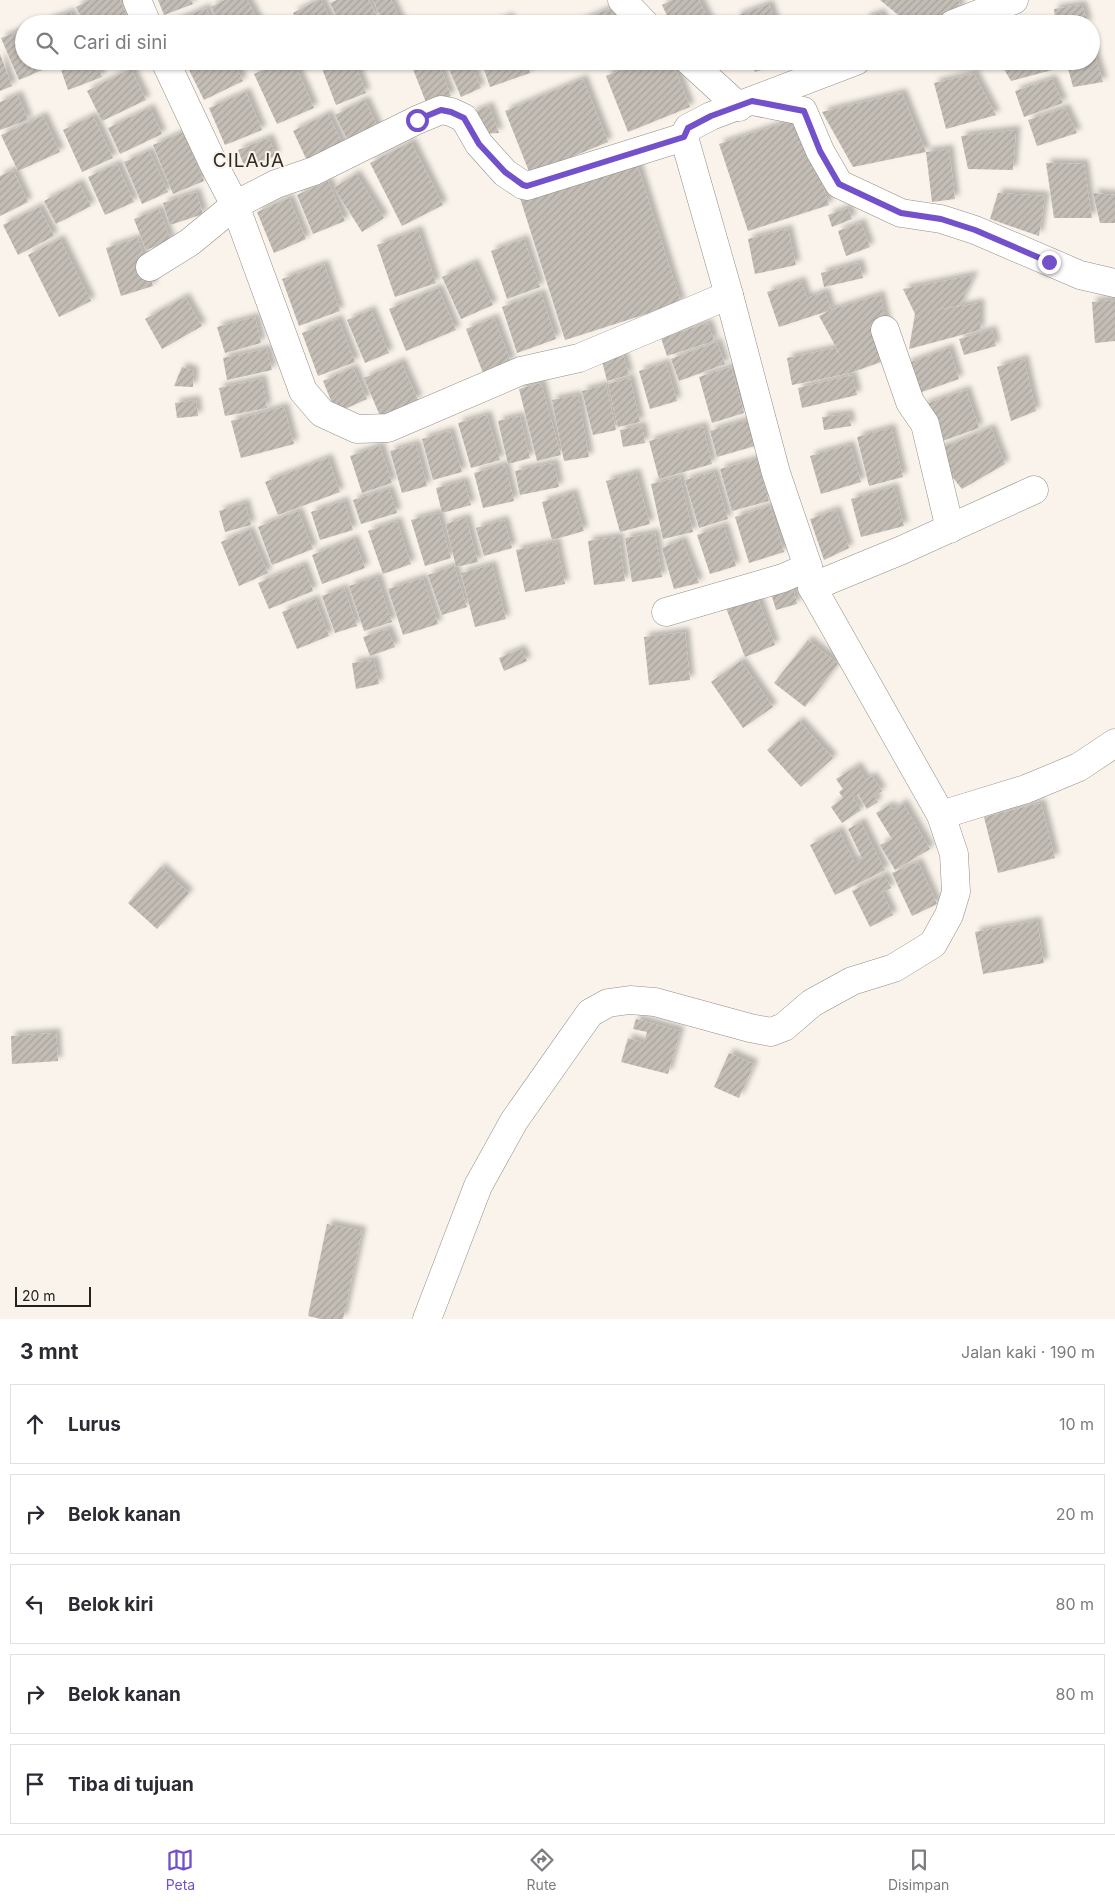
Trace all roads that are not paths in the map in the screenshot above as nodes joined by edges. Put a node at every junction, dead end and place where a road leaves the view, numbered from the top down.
1 (137, 0) edge
2 (622, 0) edge
3 (1014, 0) edge
4 (964, 13) edge
5 (143, 15) edge
6 (636, 15) edge
7 (169, 70) edge
8 (701, 70) edge
9 (833, 70) edge
10 (745, 104) junction
11 (684, 137) junction
12 (235, 205) junction
13 (150, 267) dead end
14 (1115, 284) edge
15 (729, 295) junction
16 (885, 330) dead end
17 (1034, 490) dead end
18 (950, 529) junction
19 (810, 577) junction
20 (666, 612) dead end
21 (1115, 743) edge
22 (941, 815) junction
23 (427, 1319) edge

1 - 5 street
2 - 6 street
3 - 4 street
7 - 12 street
8 - 10 street
9 - 10 street
10 - 11 street
10 - 14 street
11 - 12 street
11 - 15 street
12 - 13 street
12 - 15 street
15 - 19 street
16 - 18 street
17 - 18 street
18 - 19 street
19 - 20 street
19 - 22 street
21 - 22 street
22 - 23 street

